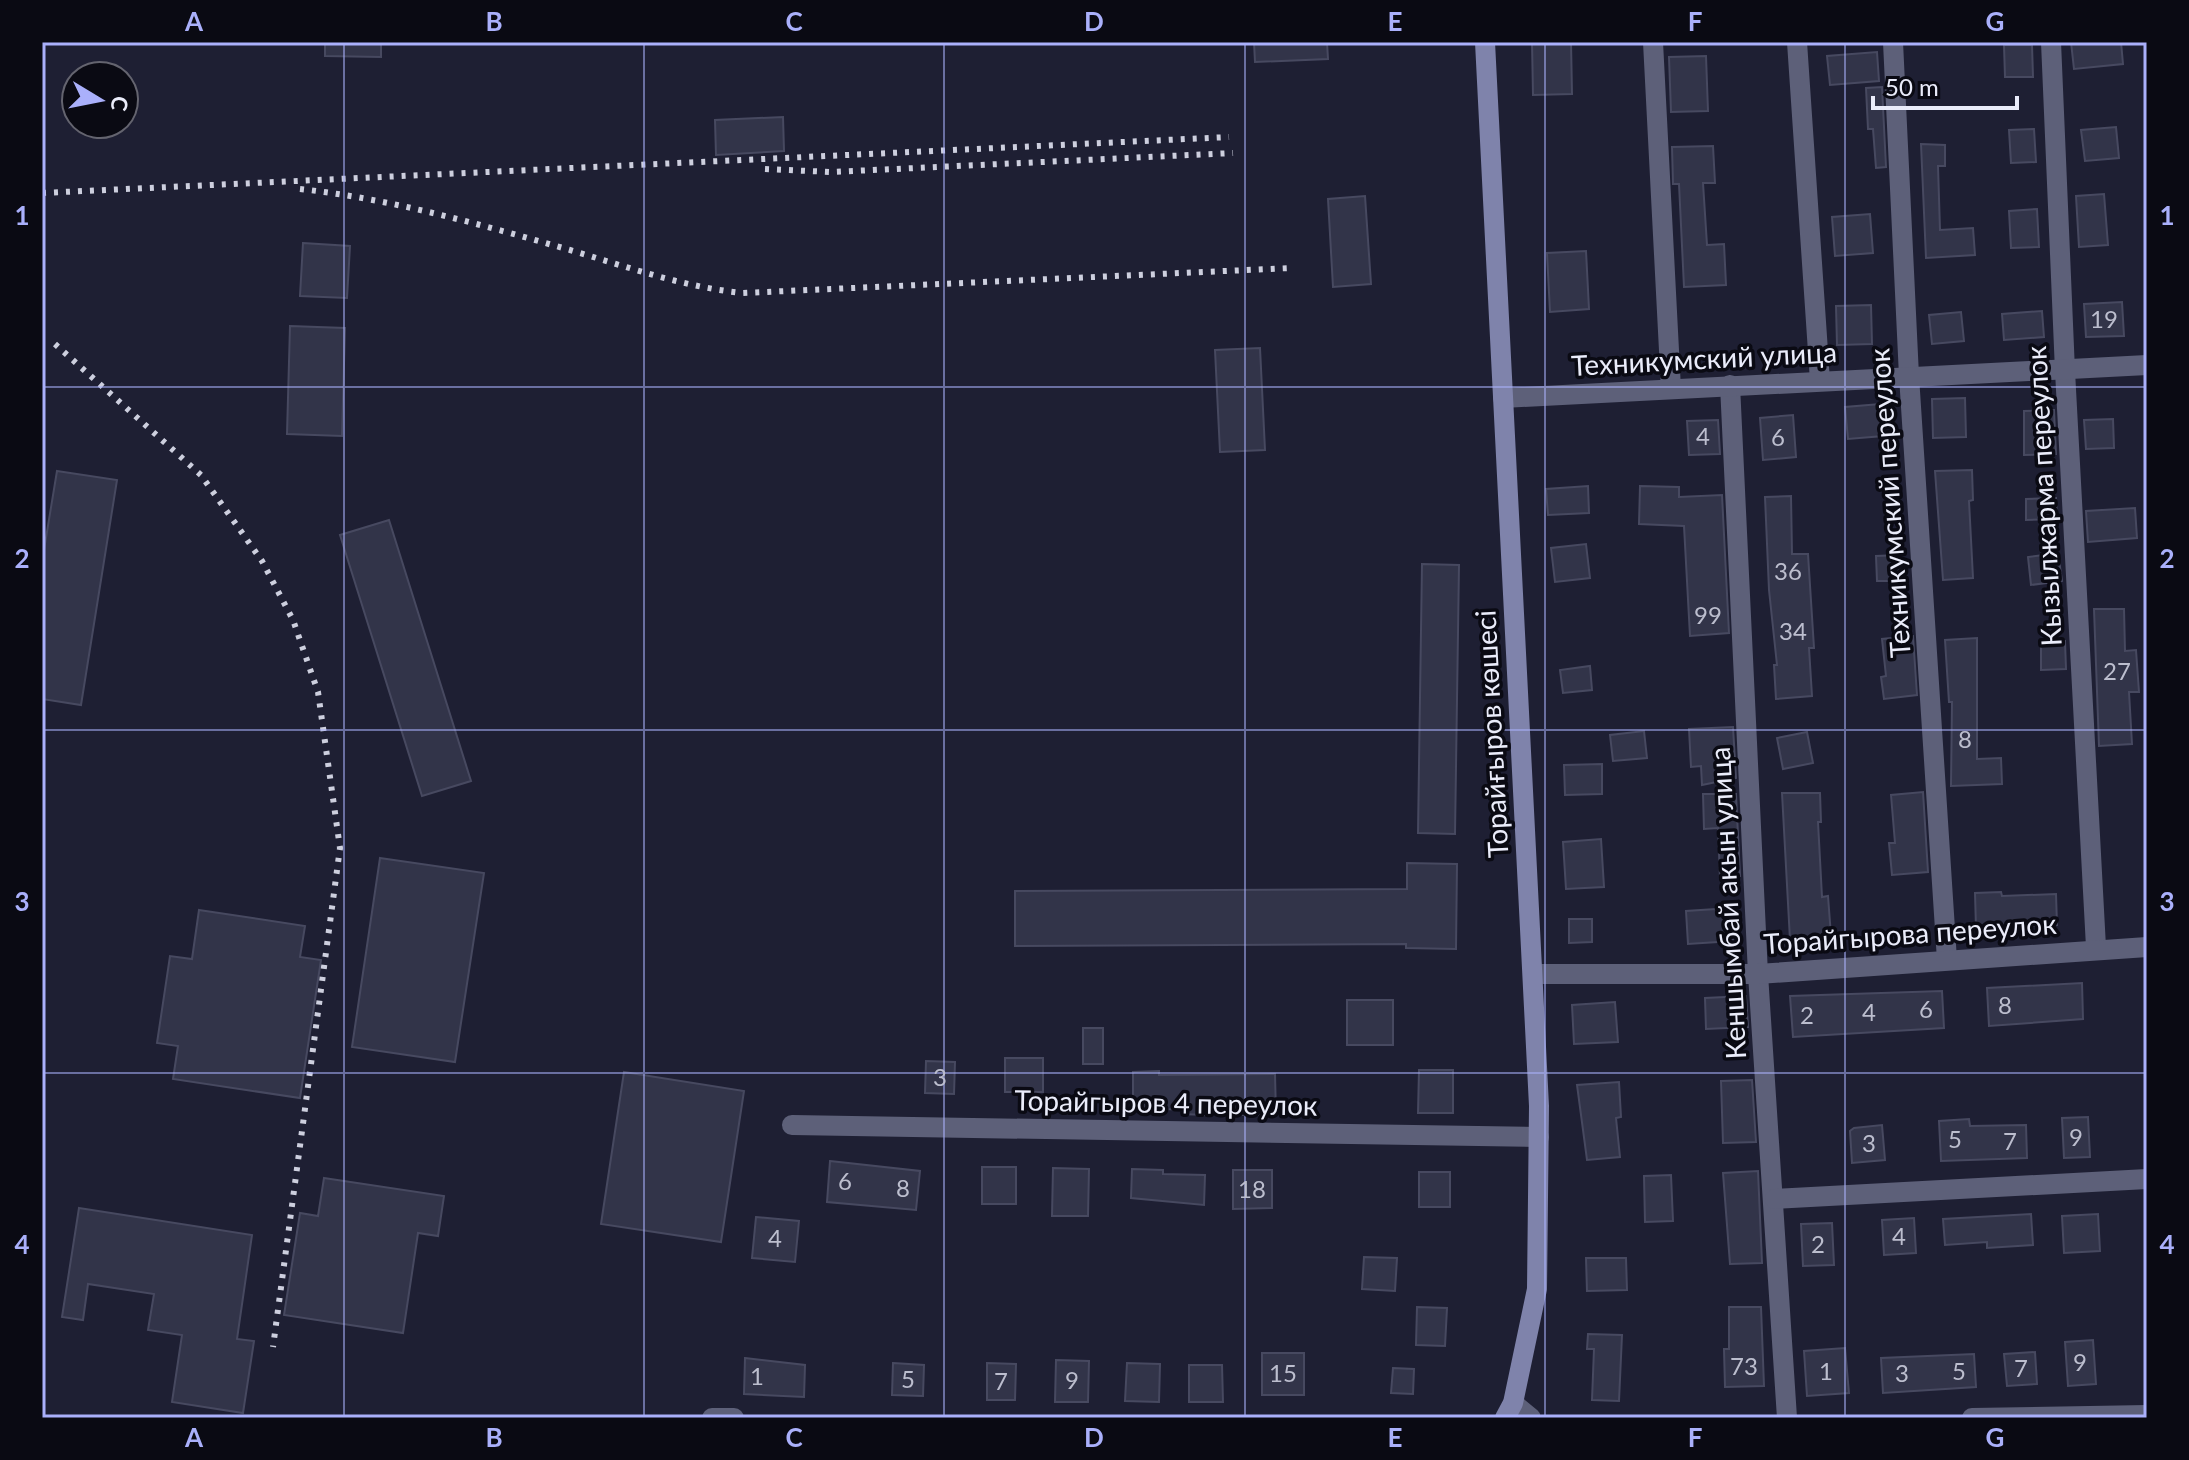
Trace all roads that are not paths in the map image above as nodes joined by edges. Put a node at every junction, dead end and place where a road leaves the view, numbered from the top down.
1 (1485, 42) edge
2 (1653, 42) edge
3 (1797, 42) edge
4 (1893, 42) edge
5 (2051, 42) edge
6 (2147, 365) edge
7 (2065, 371) junction
8 (1909, 376) junction
9 (1820, 381) junction
10 (1730, 385) junction
11 (1671, 389) junction
12 (1503, 398) junction
13 (2096, 947) junction
14 (2147, 947) edge
15 (1947, 960) junction
16 (1533, 974) junction
17 (1758, 974) junction
18 (792, 1125) dead end
19 (1539, 1137) junction
20 (2147, 1179) edge
21 (1775, 1199) junction
22 (1509, 1411) edge
23 (2147, 1415) edge
24 (712, 1418) edge
25 (734, 1418) edge
26 (1531, 1418) edge
27 (1787, 1418) edge
28 (1972, 1418) edge

1 - 12 street, Торайғыров көшесі
2 - 11 street
3 - 9 street
4 - 8 street, Техникумский переулок
5 - 7 street, Кызылжарма переулок
6 - 7 street, Техникумский улица
7 - 8 street, Техникумский улица
7 - 13 street, Кызылжарма переулок
8 - 9 street, Техникумский улица
8 - 15 street, Техникумский переулок
9 - 10 street, Техникумский улица
10 - 11 street, Техникумский улица
10 - 17 street, Кеншымбай акын улица
11 - 12 street, Техникумский улица
12 - 16 street, Торайғыров көшесі
13 - 14 street, Торайгырова переулок
13 - 15 street, Торайгырова переулок
15 - 17 street, Торайгырова переулок
16 - 17 street, Торайгырова переулок
16 - 19 street, Торайғыров көшесі
17 - 21 street, Кеншымбай акын улица
18 - 19 street, Торайгыров 4 переулок
19 - 22 street, Торайғыров көшесі
20 - 21 street
21 - 27 street, Кеншымбай акын улица
22 - 26 street
23 - 28 street
24 - 25 street

